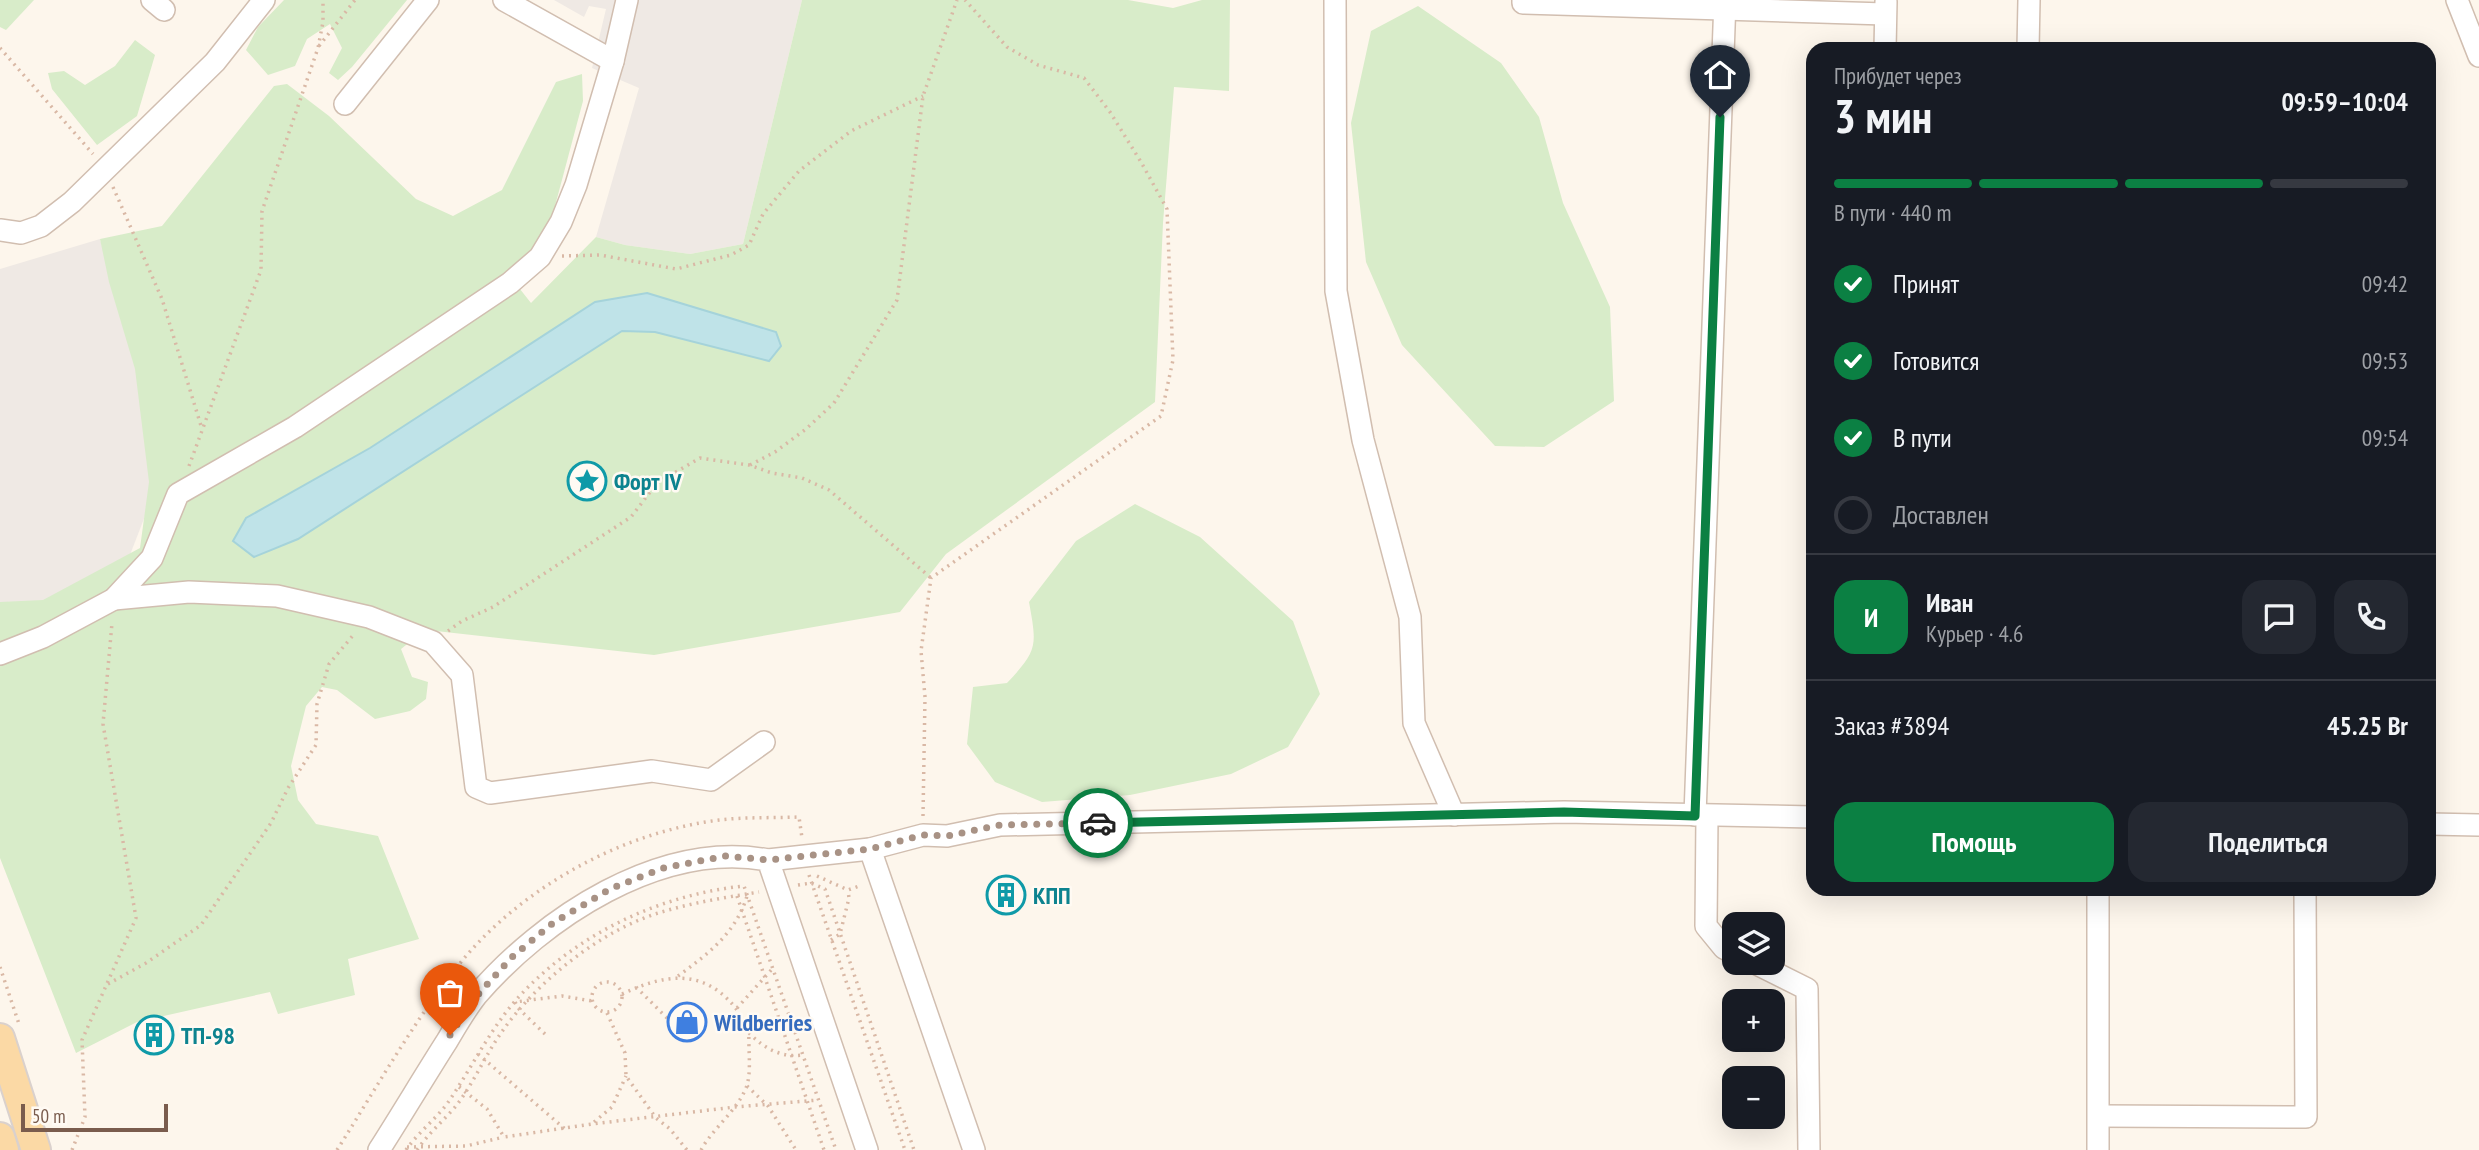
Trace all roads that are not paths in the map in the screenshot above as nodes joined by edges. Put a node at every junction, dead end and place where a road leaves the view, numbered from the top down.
1 (264, 0) edge
2 (429, 0) edge
3 (504, 0) edge
4 (627, 0) edge
5 (1335, 0) edge
6 (1523, 0) edge
7 (2029, 0) edge
8 (2457, 0) edge
9 (1725, 4) edge
10 (1885, 7) edge
11 (1885, 42) edge
12 (2028, 42) edge
13 (2479, 56) edge
14 (613, 61) junction
15 (345, 104) dead end
16 (0, 230) edge
17 (114, 599) junction
18 (0, 654) edge
19 (764, 742) dead end
20 (1454, 815) junction
21 (1701, 816) junction
22 (1806, 817) edge
23 (2436, 824) edge
24 (2479, 825) edge
25 (870, 849) junction
26 (768, 860) junction
27 (2098, 896) edge
28 (2305, 896) edge
29 (1722, 946) edge
30 (1779, 975) edge
31 (0, 1038) edge
32 (2100, 1116) junction
33 (0, 1137) edge
34 (4, 1150) edge
35 (36, 1150) edge
36 (379, 1150) edge
37 (867, 1150) edge
38 (974, 1150) edge
39 (1809, 1150) edge
40 (2098, 1150) edge

1 - 16 street
2 - 15 street
3 - 14 street
4 - 14 street
5 - 20 street
6 - 9 street
7 - 12 street
8 - 13 street
9 - 10 street
9 - 21 street
10 - 11 street
14 - 17 street
17 - 18 street
17 - 19 street
20 - 21 street
20 - 25 street
21 - 22 street
21 - 29 street
23 - 24 street
25 - 26 street
25 - 38 street
26 - 36 street
26 - 37 street
27 - 32 street
28 - 32 street
30 - 39 street
31 - 35 main road
32 - 40 street
33 - 34 main road

